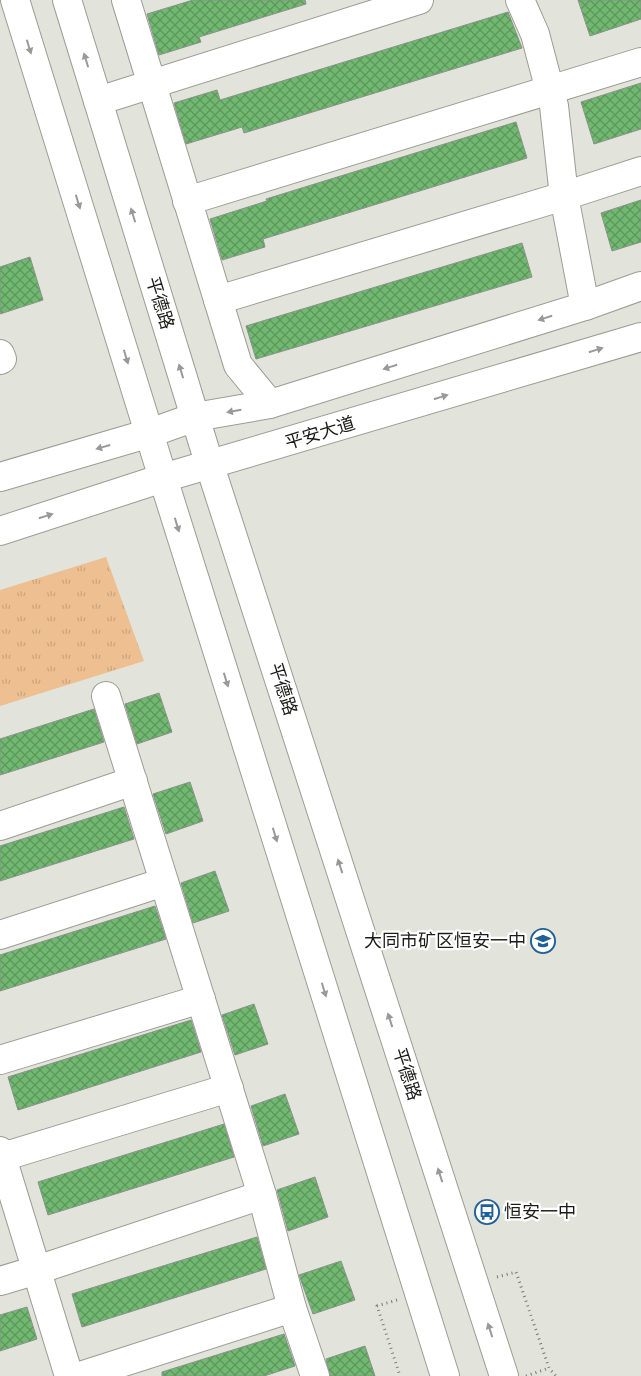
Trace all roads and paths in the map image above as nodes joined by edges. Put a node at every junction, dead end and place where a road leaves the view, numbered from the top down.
1 (15, 0) edge
2 (67, 0) edge
3 (126, 0) edge
4 (419, 0) edge
5 (520, 0) edge
6 (641, 62) edge
7 (152, 84) junction
8 (550, 91) junction
9 (98, 101) junction
10 (641, 171) edge
11 (564, 196) junction
12 (188, 201) junction
13 (641, 286) edge
14 (218, 300) junction
15 (585, 306) junction
16 (641, 337) edge
17 (0, 354) edge
18 (0, 360) edge
19 (270, 404) junction
20 (195, 417) junction
21 (150, 433) junction
22 (210, 466) junction
23 (0, 477) edge
24 (163, 478) junction
25 (0, 531) edge
26 (106, 696) dead end
27 (133, 781) junction
28 (0, 826) edge
29 (164, 882) junction
30 (0, 935) edge
31 (201, 999) junction
32 (0, 1060) edge
33 (229, 1088) junction
34 (1, 1154) edge
35 (262, 1195) junction
36 (37, 1270) junction
37 (516, 1272) dead end
38 (0, 1280) edge
39 (377, 1306) dead end
40 (292, 1308) junction
41 (549, 1368) junction
42 (70, 1376) edge
43 (80, 1376) edge
44 (316, 1376) edge
45 (400, 1376) edge
46 (445, 1376) edge
47 (504, 1376) edge
48 (526, 1376) edge
49 (556, 1376) edge

1 -> 21 main road
9 -> 2 main road, 平德路
3 - 7 main road
4 - 7 main road
5 - 8 main road
6 - 8 main road
7 - 9 main road
7 - 12 main road
8 - 11 main road
8 - 12 main road
20 -> 9 main road, 平德路
10 - 11 main road
11 - 14 main road
11 - 15 main road
12 - 14 main road
13 - 15 main road
14 - 19 main road
15 -> 19 main road
22 -> 16 main road, 平安大道
17 - 18 main road
19 -> 20 main road
20 - 21 main road
20 - 22 main road, 平德路
21 -> 23 main road
21 - 24 main road
22 - 24 main road, 平安大道
47 -> 22 main road, 平德路
25 -> 24 main road, 平安大道
24 -> 46 main road
26 - 27 main road
27 - 28 main road
27 - 29 main road
29 - 30 main road
29 - 31 main road
31 - 32 main road
31 - 33 main road
33 - 34 main road
33 - 35 main road
34 - 36 main road
35 - 36 main road
35 - 40 main road
36 - 38 main road
36 - 42 main road
37 - 41 path
39 - 45 path
40 - 43 main road
40 - 44 main road
41 - 48 path
41 - 49 path

